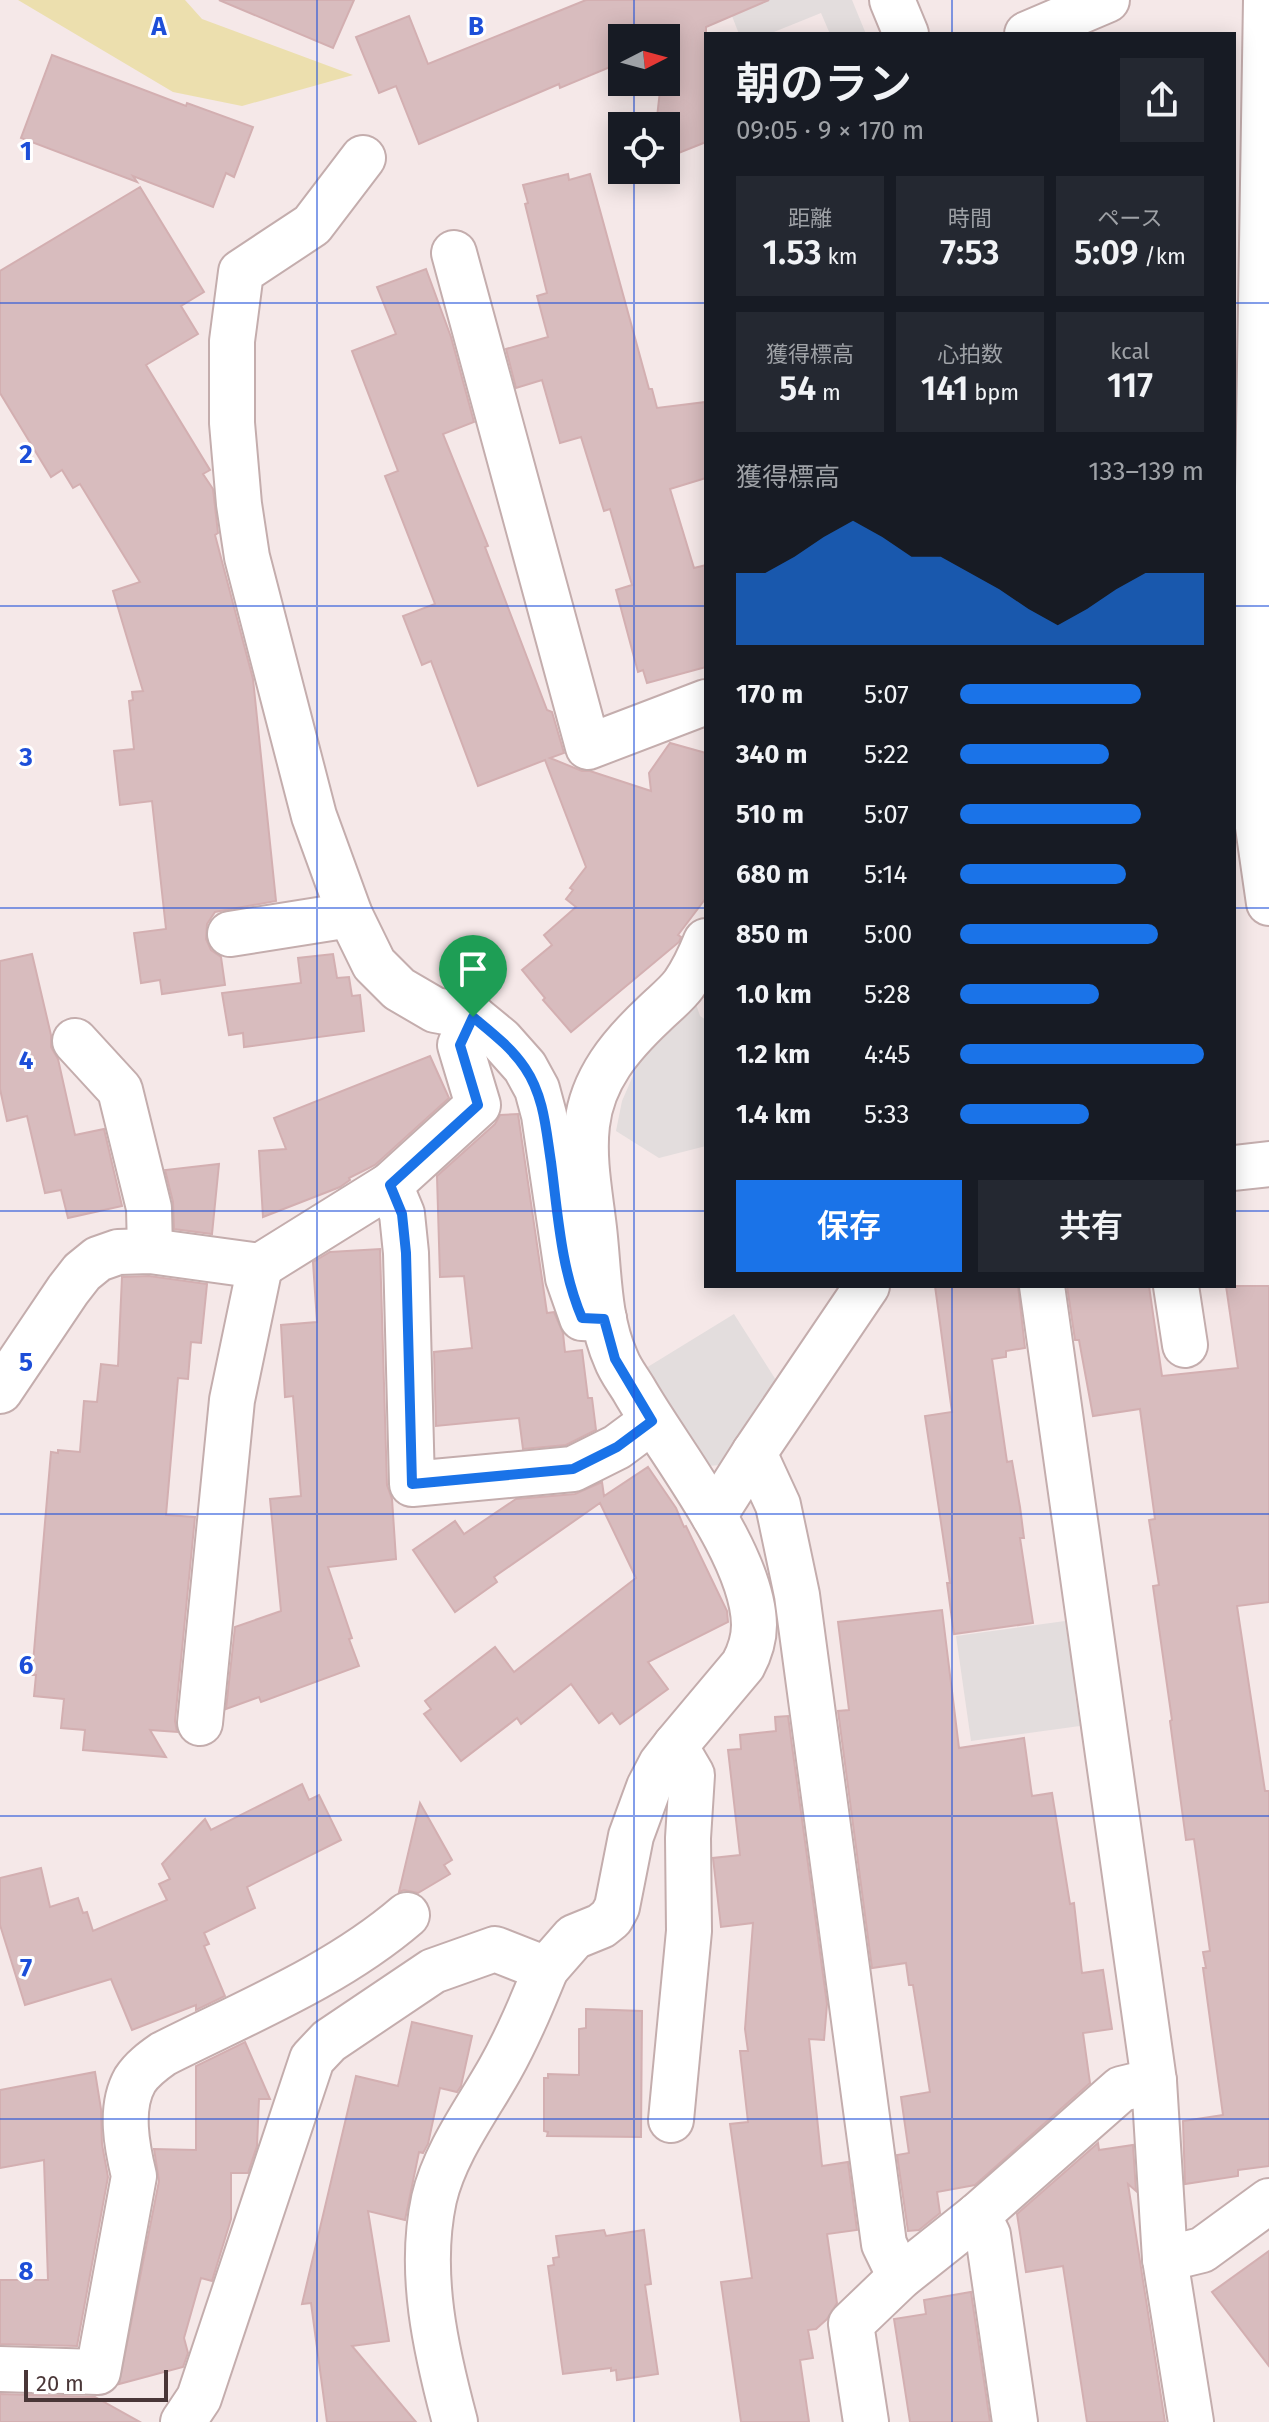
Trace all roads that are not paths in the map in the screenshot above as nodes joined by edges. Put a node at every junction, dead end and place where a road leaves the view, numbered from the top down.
1 (892, 0) edge
2 (1107, 0) edge
3 (1266, 0) edge
4 (905, 32) edge
5 (1032, 32) edge
6 (363, 158) dead end
7 (454, 253) dead end
8 (704, 703) edge
9 (1252, 791) edge
10 (1269, 903) edge
11 (350, 915) junction
12 (230, 934) dead end
13 (704, 945) edge
14 (473, 1017) junction
15 (75, 1041) dead end
16 (1269, 1164) edge
17 (1236, 1168) edge
18 (390, 1185) junction
19 (150, 1251) junction
20 (260, 1266) junction
21 (866, 1288) edge
22 (1042, 1288) edge
23 (1176, 1288) edge
24 (604, 1319) junction
25 (1185, 1345) dead end
26 (0, 1391) edge
27 (652, 1421) junction
28 (754, 1453) junction
29 (714, 1516) junction
30 (200, 1723) dead end
31 (675, 1746) junction
32 (407, 1915) dead end
33 (546, 1969) junction
34 (1154, 2081) junction
35 (671, 2120) dead end
36 (1269, 2201) edge
37 (978, 2215) junction
38 (1165, 2259) junction
39 (900, 2277) junction
40 (0, 2369) edge
41 (183, 2422) edge
42 (455, 2422) edge
43 (866, 2422) edge
44 (1015, 2422) edge
45 (1191, 2422) edge

1 - 4 street
2 - 5 street
3 - 9 street
6 - 11 street
7 - 8 street
9 - 10 street
11 - 12 street
11 - 14 street
13 - 24 street
14 - 18 street
14 - 24 street
15 - 19 street
16 - 17 street
18 - 20 street
18 - 27 street
19 - 20 street
19 - 26 street
20 - 30 street
21 - 28 street
22 - 34 street
23 - 25 street
24 - 27 street
27 - 29 street
28 - 29 street
28 - 39 street
29 - 31 street
31 - 33 street
31 - 35 street
32 - 40 street
33 - 41 street
33 - 42 street
34 - 37 street
34 - 38 street
36 - 38 street
37 - 39 street
37 - 44 street
38 - 45 street
39 - 43 street

